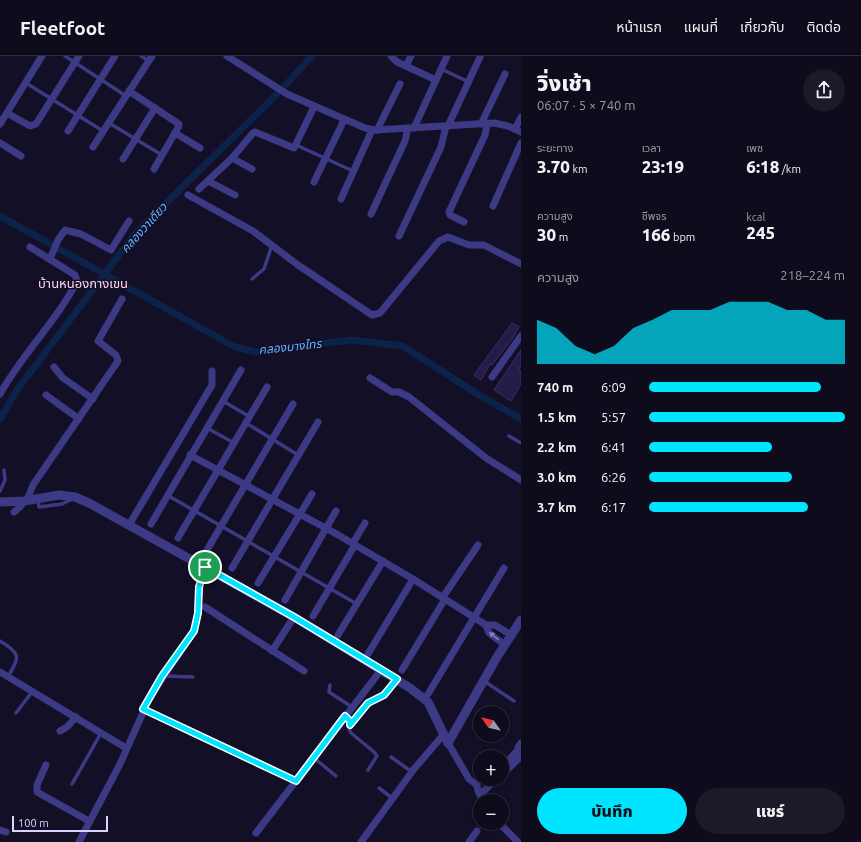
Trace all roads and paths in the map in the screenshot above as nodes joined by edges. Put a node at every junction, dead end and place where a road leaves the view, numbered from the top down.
1 (42, 56) edge
2 (65, 56) edge
3 (115, 56) edge
4 (142, 56) edge
5 (227, 56) edge
6 (391, 56) edge
7 (411, 56) edge
8 (447, 56) edge
9 (480, 57) dead end
10 (150, 58) edge
11 (77, 59) edge
12 (406, 66) junction
13 (441, 69) junction
14 (506, 74) dead end
15 (100, 80) junction
16 (436, 80) junction
17 (469, 82) junction
18 (26, 83) junction
19 (400, 84) dead end
20 (128, 94) junction
21 (51, 100) junction
22 (314, 107) junction
23 (155, 108) junction
24 (7, 113) junction
25 (78, 116) junction
26 (521, 117) edge
27 (344, 120) junction
28 (109, 123) junction
29 (0, 124) edge
30 (484, 124) junction
31 (447, 126) junction
32 (411, 128) junction
33 (375, 130) junction
34 (68, 131) dead end
35 (518, 131) edge
36 (104, 132) junction
37 (175, 134) junction
38 (135, 139) junction
39 (0, 143) edge
40 (521, 143) edge
41 (296, 145) junction
42 (94, 147) dead end
43 (200, 148) dead end
44 (21, 156) dead end
45 (162, 156) junction
46 (232, 158) junction
47 (325, 158) junction
48 (123, 159) dead end
49 (154, 169) dead end
50 (252, 169) dead end
51 (353, 171) junction
52 (208, 181) junction
53 (314, 182) dead end
54 (199, 189) dead end
55 (188, 195) dead end
56 (235, 195) dead end
57 (341, 198) dead end
58 (493, 206) dead end
59 (371, 214) dead end
60 (130, 221) dead end
61 (464, 222) dead end
62 (399, 236) dead end
63 (272, 245) junction
64 (30, 246) dead end
65 (51, 256) junction
66 (521, 264) edge
67 (252, 279) dead end
68 (122, 299) dead end
69 (521, 336) edge
70 (54, 367) dead end
71 (240, 370) dead end
72 (212, 371) dead end
73 (492, 377) dead end
74 (370, 378) dead end
75 (267, 387) dead end
76 (0, 394) edge
77 (46, 395) dead end
78 (93, 399) junction
79 (223, 401) junction
80 (293, 404) dead end
81 (79, 419) junction
82 (248, 420) junction
83 (318, 422) dead end
84 (207, 428) junction
85 (509, 436) dead end
86 (272, 440) junction
87 (234, 443) junction
88 (521, 443) edge
89 (190, 455) junction
90 (298, 455) junction
91 (4, 470) dead end
92 (218, 470) junction
93 (521, 480) edge
94 (245, 485) junction
95 (0, 491) edge
96 (312, 494) dead end
97 (167, 495) junction
98 (272, 499) junction
99 (25, 501) junction
100 (0, 502) edge
101 (194, 510) junction
102 (336, 511) dead end
103 (14, 512) dead end
104 (299, 514) junction
105 (151, 524) dead end
106 (364, 524) dead end
107 (129, 525) junction
108 (221, 525) junction
109 (326, 528) junction
110 (178, 538) dead end
111 (248, 541) junction
112 (354, 544) junction
113 (478, 545) dead end
114 (204, 555) dead end
115 (274, 556) junction
116 (382, 561) junction
117 (205, 567) junction
118 (232, 568) dead end
119 (504, 568) dead end
120 (301, 571) junction
121 (414, 579) junction
122 (258, 583) dead end
123 (330, 588) junction
124 (444, 598) junction
125 (285, 600) dead end
126 (357, 604) junction
127 (205, 607) dead end
128 (313, 616) dead end
129 (294, 617) junction
130 (473, 617) junction
131 (521, 620) edge
132 (486, 625) junction
133 (338, 635) dead end
134 (511, 635) junction
135 (0, 641) edge
136 (505, 645) junction
137 (272, 651) junction
138 (368, 654) dead end
139 (381, 670) junction
140 (402, 670) dead end
141 (304, 671) dead end
142 (0, 672) edge
143 (162, 676) junction
144 (8, 677) junction
145 (193, 678) dead end
146 (397, 679) junction
147 (484, 681) junction
148 (330, 685) dead end
149 (32, 692) junction
150 (428, 694) dead end
151 (514, 701) dead end
152 (353, 708) junction
153 (143, 709) junction
154 (16, 713) dead end
155 (345, 716) junction
156 (76, 717) junction
157 (350, 725) junction
158 (60, 731) dead end
159 (101, 733) junction
160 (444, 734) junction
161 (448, 743) junction
162 (126, 748) junction
163 (520, 750) edge
164 (391, 757) dead end
165 (314, 758) junction
166 (509, 760) edge
167 (46, 765) dead end
168 (509, 765) edge
169 (368, 770) dead end
170 (412, 772) junction
171 (336, 776) dead end
172 (296, 781) junction
173 (72, 784) dead end
174 (487, 786) edge
175 (379, 788) dead end
176 (479, 793) joint
177 (393, 799) junction
178 (89, 821) junction
179 (506, 830) edge
180 (477, 831) dead end
181 (256, 833) dead end
182 (79, 842) edge
183 (361, 842) edge
184 (469, 842) edge
185 (518, 842) edge

1 - 18 street
2 - 11 lane
3 - 15 street
4 - 10 lane
5 - 22 street
6 - 12 street
7 - 12 street
8 - 13 street
9 - 17 street
10 - 20 street
11 - 15 lane
11 - 21 street
12 - 16 street
13 - 16 street
13 - 17 lane
14 - 30 street
15 - 20 lane
15 - 25 street
16 - 32 street
17 - 31 street
18 - 21 lane
18 - 24 street
19 - 33 street
20 - 23 street
20 - 28 street
21 - 24 street
21 - 25 lane
22 - 27 street
22 - 41 street
23 - 37 street
23 - 38 street
24 - 29 street
25 - 34 street
25 - 36 lane
26 - 35 street
27 - 33 street
27 - 47 street
28 - 36 street
28 - 38 lane
30 - 31 street
30 - 35 street
30 - 61 street
31 - 32 street
31 - 62 street
32 - 33 street
32 - 59 street
33 - 51 street
36 - 42 street
37 - 43 street
37 - 45 street
38 - 45 lane
38 - 48 street
39 - 44 street
40 - 58 street
41 - 46 street
41 - 47 lane
45 - 49 street
46 - 50 street
46 - 52 street
47 - 51 lane
47 - 53 street
51 - 57 street
52 - 54 street
52 - 56 street
55 - 63 street
60 - 65 street
63 - 66 street
63 - 67 lane
64 - 65 street
65 - 76 street
68 - 78 street
69 - 73 street
70 - 78 street
71 - 79 street
72 - 107 street
74 - 93 street
75 - 82 street
77 - 81 street
78 - 81 street
79 - 82 lane
79 - 84 street
80 - 86 street
81 - 99 street
82 - 86 lane
82 - 87 street
83 - 90 street
84 - 87 lane
84 - 89 street
85 - 88 lane
86 - 90 lane
86 - 94 street
87 - 92 street
89 - 92 street
89 - 97 street
90 - 98 street
91 - 95 lane
92 - 94 street
92 - 101 street
94 - 98 street
94 - 108 street
96 - 104 street
97 - 101 lane
97 - 105 street
98 - 104 street
98 - 111 street
99 - 100 street
99 - 103 street
99 - 107 street
101 - 108 lane
101 - 110 street
102 - 109 street
104 - 109 street
104 - 115 street
106 - 112 street
107 - 117 street
108 - 111 lane
108 - 114 street
109 - 112 street
109 - 120 street
111 - 115 lane
111 - 118 street
112 - 116 street
112 - 123 street
113 - 124 street
115 - 120 lane
115 - 122 street
116 - 121 street
116 - 126 street
117 - 129 street
117 - 143 street
119 - 130 street
120 - 123 lane
120 - 125 street
121 - 124 street
121 - 138 street
123 - 126 lane
123 - 128 street
124 - 130 street
124 - 140 street
126 - 133 street
127 - 137 street
129 - 137 street
129 - 139 street
130 - 132 street
130 - 150 street
131 - 134 street
132 - 134 street
136 -> 132 street
134 - 136 street
135 - 144 lane
136 - 147 street
137 - 141 street
139 - 146 street
139 - 152 street
142 - 144 street
143 - 145 lane
143 - 153 street
144 - 149 street
146 - 157 lane
146 - 160 street
147 - 151 lane
147 - 161 street
148 - 152 lane
149 - 154 lane
149 - 156 street
152 - 155 street
153 - 162 street
153 - 172 street
155 - 157 lane
155 - 165 street
156 - 158 street
156 - 159 street
157 - 169 lane
159 - 162 street
159 - 173 lane
160 - 161 street
160 - 170 street
161 - 176 street
162 - 178 street
163 - 166 street
163 - 168 street
164 - 170 lane
165 - 171 lane
165 - 172 street
167 - 178 street
170 - 177 street
172 - 181 street
174 - 176 street
175 - 177 lane
177 - 183 street
178 - 182 street
179 - 185 street
180 - 184 street

